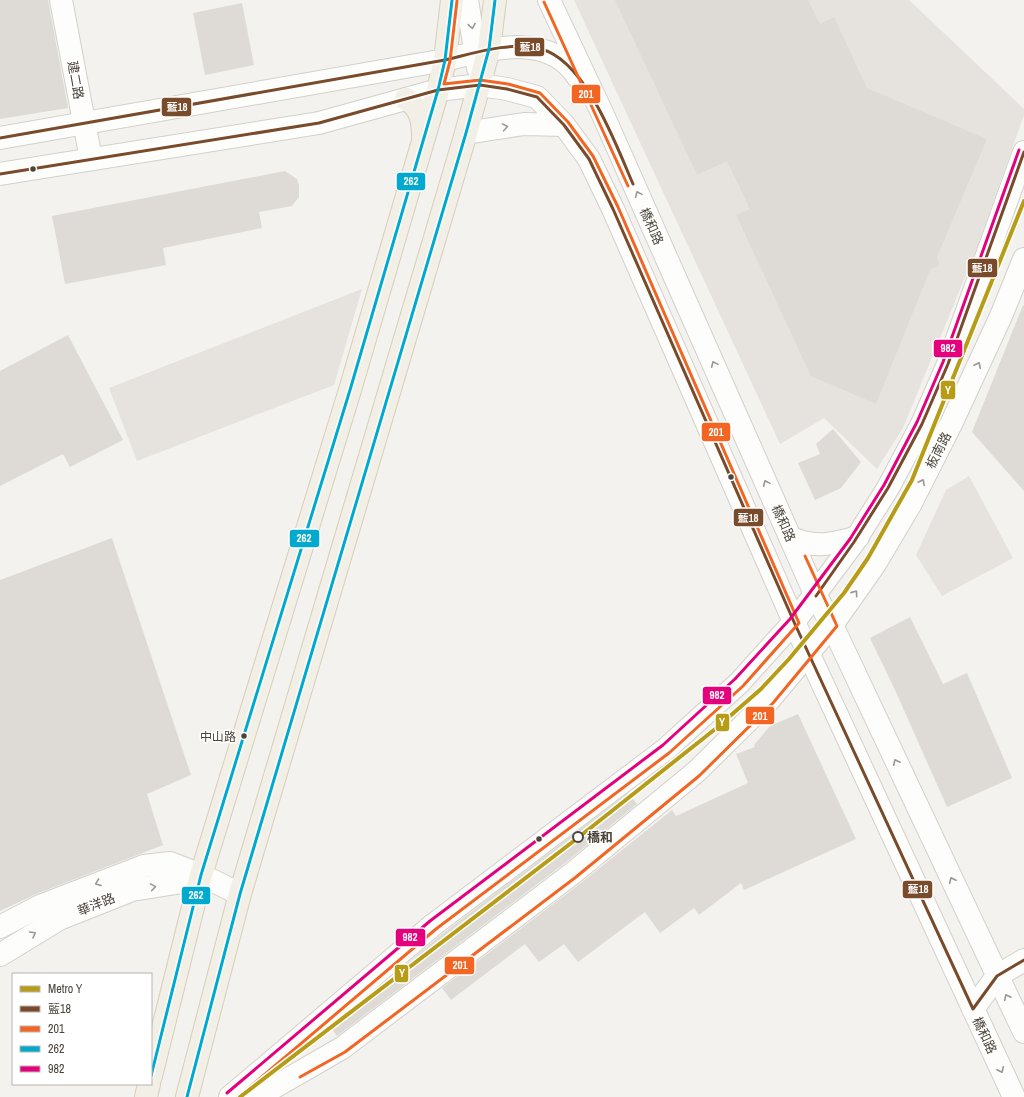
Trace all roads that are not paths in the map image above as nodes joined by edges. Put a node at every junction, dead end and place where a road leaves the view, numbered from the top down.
1 (61, 0) edge
2 (452, 0) edge
3 (467, 0) edge
4 (495, 0) edge
5 (549, 0) edge
6 (482, 51) junction
7 (445, 60) junction
8 (480, 85) junction
9 (438, 90) junction
10 (406, 99) junction
11 (604, 117) junction
12 (83, 123) junction
13 (564, 125) junction
14 (466, 133) junction
15 (0, 138) edge
16 (422, 145) junction
17 (1024, 152) edge
18 (91, 159) junction
19 (0, 174) edge
20 (1024, 259) edge
21 (790, 537) junction
22 (858, 537) junction
23 (816, 596) junction
24 (794, 622) junction
25 (832, 625) junction
26 (810, 653) junction
27 (201, 875) junction
28 (240, 894) junction
29 (0, 927) edge
30 (0, 955) edge
31 (1024, 960) edge
32 (997, 976) junction
33 (973, 1009) junction
34 (1024, 1032) edge
35 (152, 1072) edge
36 (149, 1085) edge
37 (191, 1092) edge
38 (146, 1097) edge
39 (230, 1097) edge
40 (257, 1097) edge
41 (1014, 1097) edge

1 - 12 street, 建二路
2 - 7 main road
3 -> 6 street
4 - 6 main road
5 - 11 street, 橋和路
6 - 7 street, 橋和路
6 - 8 main road
6 - 11 street, 橋和路
7 - 9 main road
7 - 12 street, 橋和路
8 - 9 street, 橋和路
8 - 13 street, 橋和路
8 - 14 main road
9 - 10 street, 橋和路
9 - 16 main road
10 - 16 main road
10 - 18 street, 橋和路
21 -> 11 street, 橋和路
12 - 15 street, 橋和路
12 - 18 street, 建二路
14 -> 13 street
13 - 24 street, 橋和路
14 - 28 main road
16 - 27 main road
17 - 22 street, 板南路
18 - 19 street, 橋和路
25 -> 20 street, 板南路
21 - 22 street
21 - 23 street, 橋和路
22 - 23 street, 板南路
23 - 24 street, 板南路
23 - 25 street, 橋和路
24 - 26 street, 橋和路
24 - 39 street, 板南路
25 - 26 street, 板南路
32 -> 25 street, 橋和路
26 - 33 street, 橋和路
26 - 40 street, 板南路
27 - 28 street, 華洋路
27 -> 29 street, 華洋路
30 -> 27 street, 華洋路
27 - 35 main road
28 - 37 main road
31 - 32 street
32 - 33 street
34 -> 32 street, 橋和路
33 -> 41 street, 橋和路
36 - 38 main road

